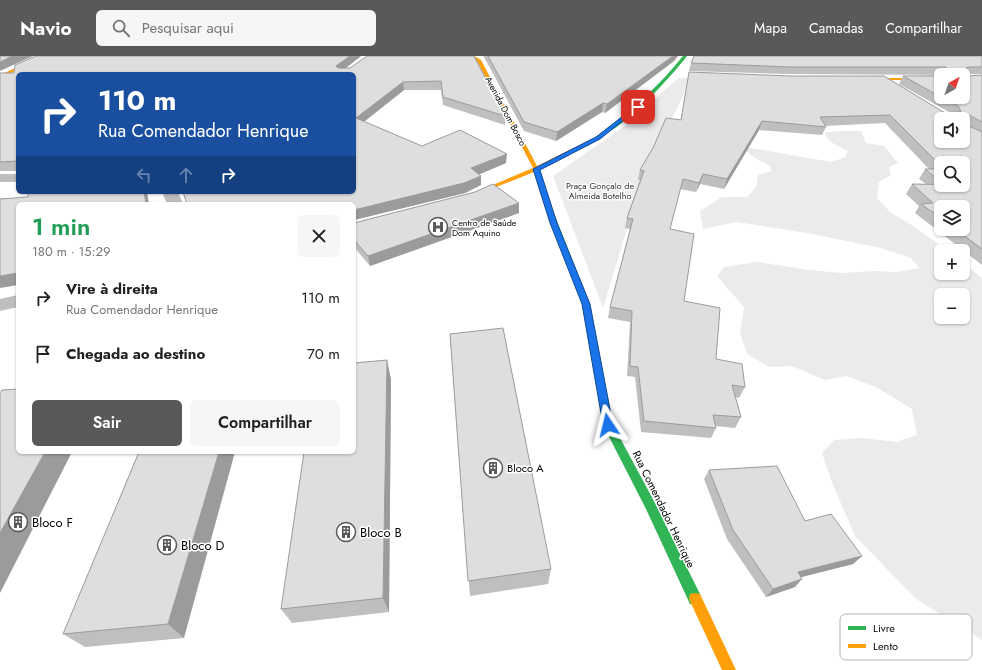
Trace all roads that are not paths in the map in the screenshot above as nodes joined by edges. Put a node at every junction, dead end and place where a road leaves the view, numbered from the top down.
1 (45, 56) edge
2 (471, 56) edge
3 (685, 56) edge
4 (0, 77) edge
5 (16, 77) edge
6 (851, 79) edge
7 (883, 79) junction
8 (934, 79) edge
9 (902, 91) edge
10 (536, 169) junction
11 (0, 178) edge
12 (16, 178) edge
13 (454, 201) edge
14 (16, 301) edge
15 (0, 305) edge
16 (729, 670) edge

1 - 4 street
2 - 10 street, Avenida Dom Bosco
3 - 10 street
4 - 5 street
6 - 7 street
7 - 8 street
7 - 9 street
10 - 13 street
10 - 16 street, Rua Comendador Henrique
11 - 12 street
14 - 15 street

